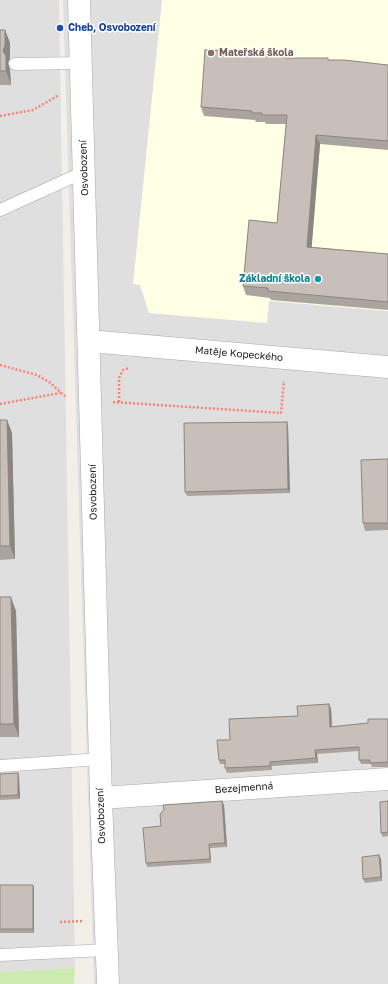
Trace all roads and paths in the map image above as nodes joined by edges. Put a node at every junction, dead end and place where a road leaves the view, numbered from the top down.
1 (79, 0) edge
2 (15, 64) dead end
3 (81, 72) junction
4 (0, 116) edge
5 (84, 172) junction
6 (0, 210) edge
7 (89, 341) junction
8 (0, 365) edge
9 (131, 367) dead end
10 (388, 367) edge
11 (277, 380) dead end
12 (284, 380) dead end
13 (61, 392) junction
14 (67, 398) dead end
15 (282, 401) dead end
16 (110, 402) dead end
17 (119, 402) junction
18 (0, 404) edge
19 (100, 759) junction
20 (0, 766) edge
21 (388, 780) edge
22 (101, 798) junction
23 (107, 950) junction
24 (0, 955) edge
25 (108, 984) edge

1 - 3 street, Osvobození
2 - 3 lane
3 - 4 path
3 - 5 street, Osvobození
5 - 6 lane
5 - 7 street, Osvobození
7 - 10 street, Matěje Kopeckého
7 - 19 street, Osvobození
8 - 13 path
9 - 17 path
11 - 12 path
13 - 14 path
13 - 18 path
15 - 17 path
16 - 17 path
19 - 20 lane
19 - 22 street, Osvobození
21 - 22 street, Bezejmenná
22 - 23 street, Osvobození
23 - 24 lane
23 - 25 street, Osvobození

